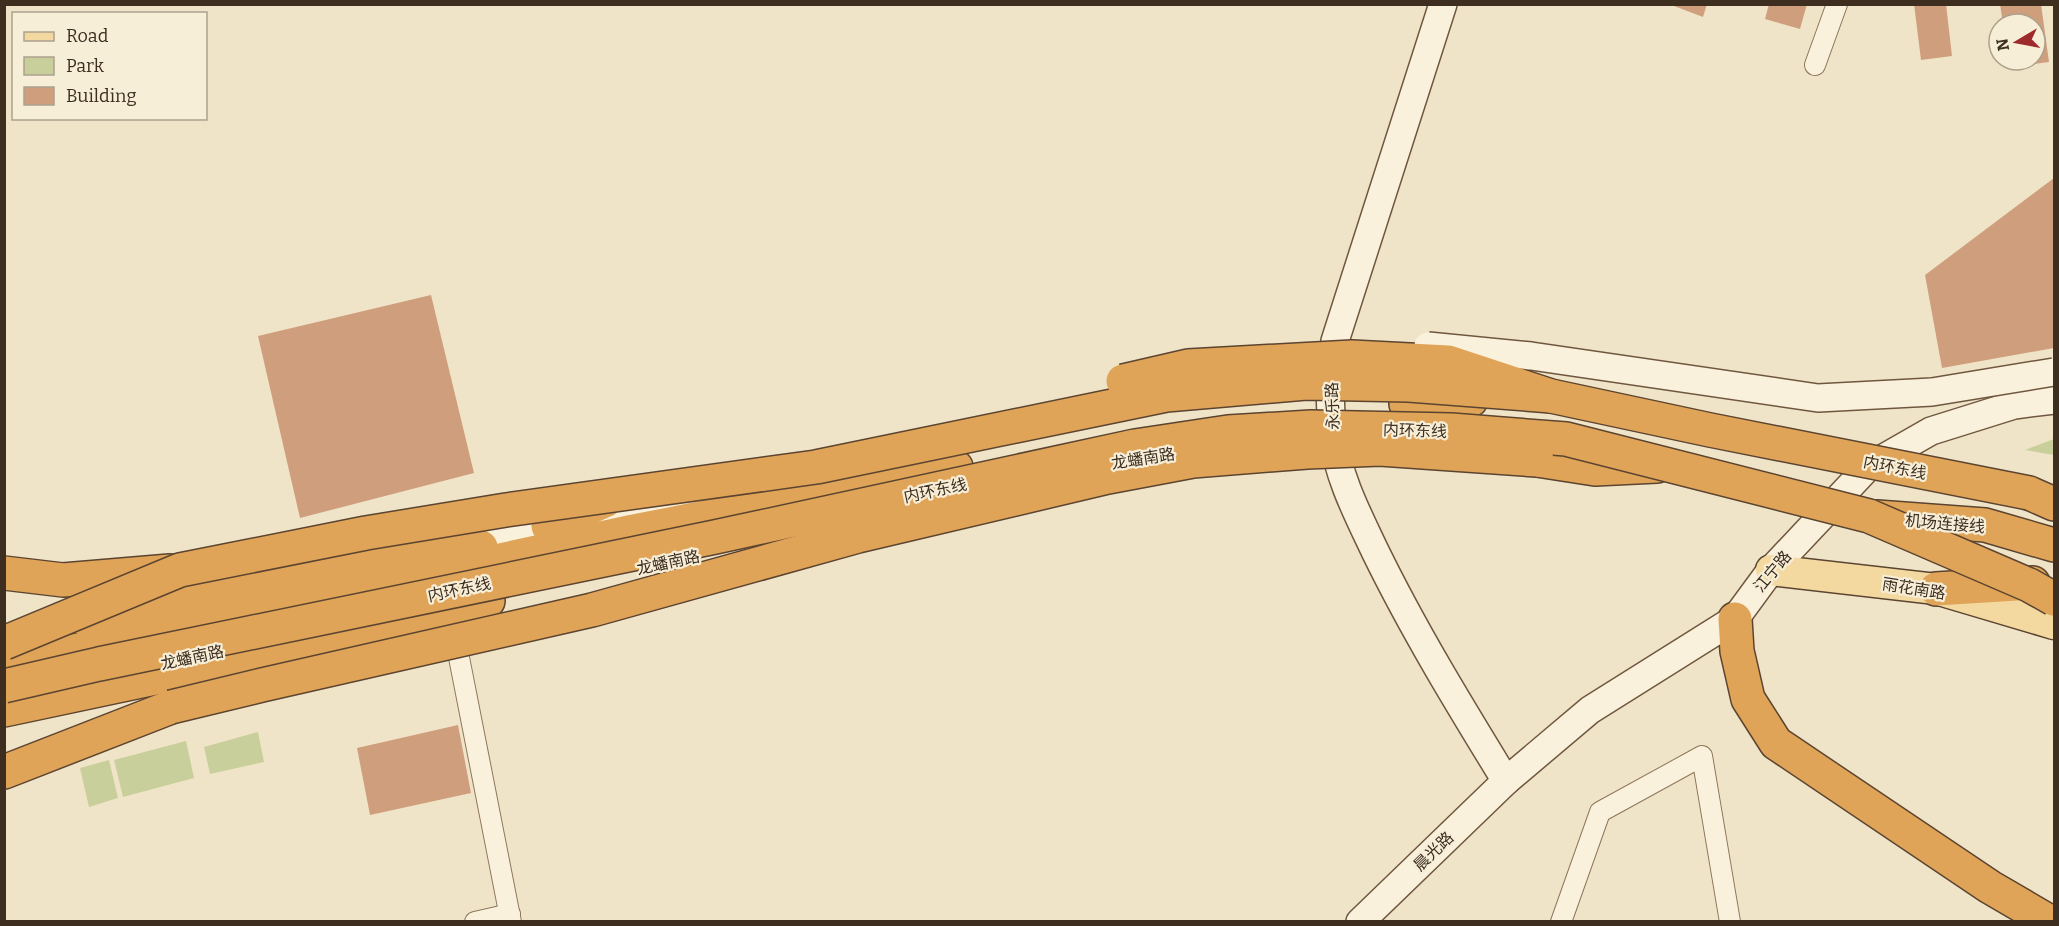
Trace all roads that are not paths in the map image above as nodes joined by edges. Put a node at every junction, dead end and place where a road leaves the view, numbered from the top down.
1 (1443, 4) edge
2 (1837, 4) edge
3 (1815, 65) dead end
4 (1188, 366) junction
5 (2055, 372) edge
6 (1329, 394) junction
7 (1551, 396) junction
8 (2055, 400) edge
9 (1333, 439) junction
10 (1537, 459) junction
11 (1667, 466) junction
12 (2046, 498) edge
13 (943, 504) junction
14 (1869, 516) junction
15 (548, 526) junction
16 (2055, 545) edge
17 (481, 547) junction
18 (180, 570) junction
19 (1771, 570) junction
20 (4, 573) edge
21 (2055, 586) edge
22 (1936, 589) junction
23 (2055, 599) edge
24 (488, 601) junction
25 (452, 617) junction
26 (1736, 619) junction
27 (2055, 624) edge
28 (4, 641) edge
29 (4, 653) edge
30 (4, 665) edge
31 (4, 686) edge
32 (4, 695) edge
33 (171, 707) junction
34 (4, 711) edge
35 (4, 772) edge
36 (1506, 781) junction
37 (511, 918) edge
38 (1365, 920) edge
39 (475, 921) edge
40 (1561, 921) edge
41 (1730, 921) edge
42 (2050, 921) edge

1 - 6 street, 永乐路
2 - 3 street
4 - 5 street, bridge
4 - 7 highway, bridge
4 - 15 highway, bridge
6 - 9 street, 永乐路
6 - 15 street
7 - 12 highway, 内环东线, bridge
7 - 18 highway, bridge
7 - 30 highway, 内环东线, bridge
8 - 19 street, 江宁路
9 - 13 street, 龙蟠南路
9 - 36 street, 永乐路
10 - 11 highway, bridge
10 - 13 highway, bridge
10 - 33 highway, bridge
11 - 14 highway, 内环东线, bridge
11 - 31 highway, 内环东线, bridge
13 - 24 street, 龙蟠南路
14 - 16 highway, 机场连接线
14 - 23 highway, bridge
15 - 17 street
17 - 28 highway, bridge
17 - 29 street
18 - 20 highway
18 - 28 highway, bridge
19 - 22 main road, 雨花南路
19 - 26 street, 江宁路
21 - 22 highway
22 - 27 main road, 雨花南路
24 - 25 highway
24 - 32 street, 龙蟠南路
25 - 34 highway
25 - 37 street
26 - 36 street, 江宁路
26 - 42 highway
33 - 34 highway
33 - 35 highway
36 - 38 street, 晨光路
37 - 39 street
40 - 41 street

